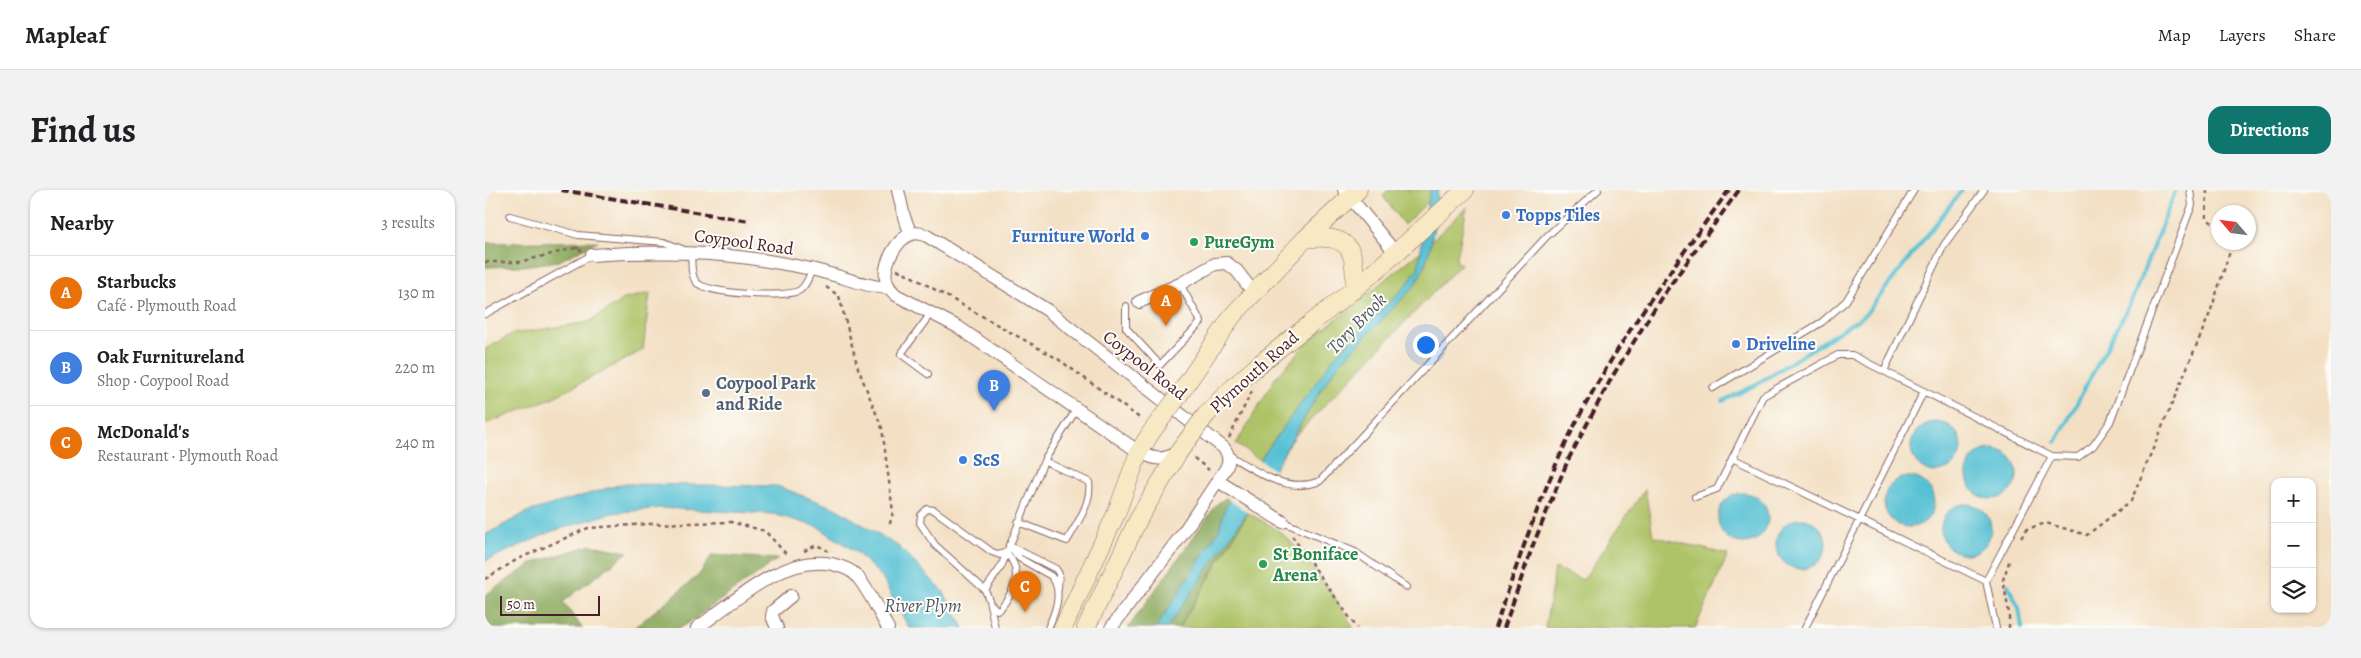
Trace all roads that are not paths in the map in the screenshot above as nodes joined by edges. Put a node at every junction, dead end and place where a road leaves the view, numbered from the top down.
1 (1465, 190) edge
2 (1598, 190) edge
3 (1914, 190) edge
4 (1984, 190) edge
5 (2190, 190) edge
6 (900, 191) edge
7 (1351, 192) edge
8 (510, 216) dead end
9 (911, 234) junction
10 (1305, 239) junction
11 (691, 252) junction
12 (1395, 252) junction
13 (592, 255) joint
14 (817, 271) junction
15 (1180, 284) junction
16 (889, 288) junction
17 (1354, 290) junction
18 (1253, 292) junction
19 (1139, 302) dead end
20 (1126, 306) dead end
21 (932, 312) junction
22 (485, 314) edge
23 (1883, 371) junction
24 (928, 374) dead end
25 (1713, 388) dead end
26 (1924, 392) junction
27 (1076, 410) junction
28 (1139, 452) junction
29 (1226, 452) junction
30 (1183, 453) junction
31 (2052, 456) junction
32 (1732, 458) junction
33 (1044, 461) junction
34 (1218, 481) junction
35 (1695, 497) dead end
36 (1858, 519) junction
37 (1018, 522) junction
38 (1285, 526) joint
39 (1009, 545) junction
40 (1006, 552) junction
41 (1987, 581) junction
42 (1406, 587) dead end
43 (985, 590) junction
44 (791, 596) dead end
45 (990, 604) junction
46 (697, 628) edge
47 (777, 628) edge
48 (888, 628) edge
49 (995, 628) edge
50 (1048, 628) edge
51 (1063, 628) edge
52 (1086, 628) edge
53 (1111, 628) edge
54 (1805, 628) edge
55 (1996, 628) edge

1 - 12 main road, Plymouth Road
2 - 29 lane
3 - 25 lane
4 - 23 lane
5 - 31 lane
6 - 9 street
7 - 10 main road, Plymouth Road
7 - 12 street
8 - 11 lane
9 - 16 street
9 - 29 street, Coypool Road
10 - 17 main road
10 - 18 main road, Plymouth Road
11 - 13 street, Coypool Road
11 - 14 street, Coypool Road
11 - 14 lane
12 - 17 main road, Plymouth Road
13 - 22 lane
14 - 16 street, Coypool Road
15 - 18 street
15 - 19 street
15 - 20 lane
16 - 21 street, Coypool Road
17 - 30 main road, Plymouth Road, bridge
18 - 28 main road, Plymouth Road, bridge
21 - 24 lane
21 - 27 street, Coypool Road
23 - 26 lane
23 - 32 lane
26 - 31 lane
26 - 36 lane
27 - 28 street, Coypool Road
27 - 33 lane
28 - 30 street, Coypool Road
28 - 51 main road, Plymouth Road
29 - 34 street
30 - 52 main road, Plymouth Road
31 - 41 lane
32 - 35 lane
32 - 36 lane
33 - 37 lane
33 - 37 lane
34 - 38 street
34 - 53 street
36 - 41 lane
36 - 54 lane
37 - 39 lane
38 - 42 lane
39 - 40 lane
39 - 50 lane
40 - 43 lane
40 - 43 lane
40 - 45 lane
41 - 55 lane
43 - 45 lane
44 - 47 street
45 - 49 lane
46 - 48 street

